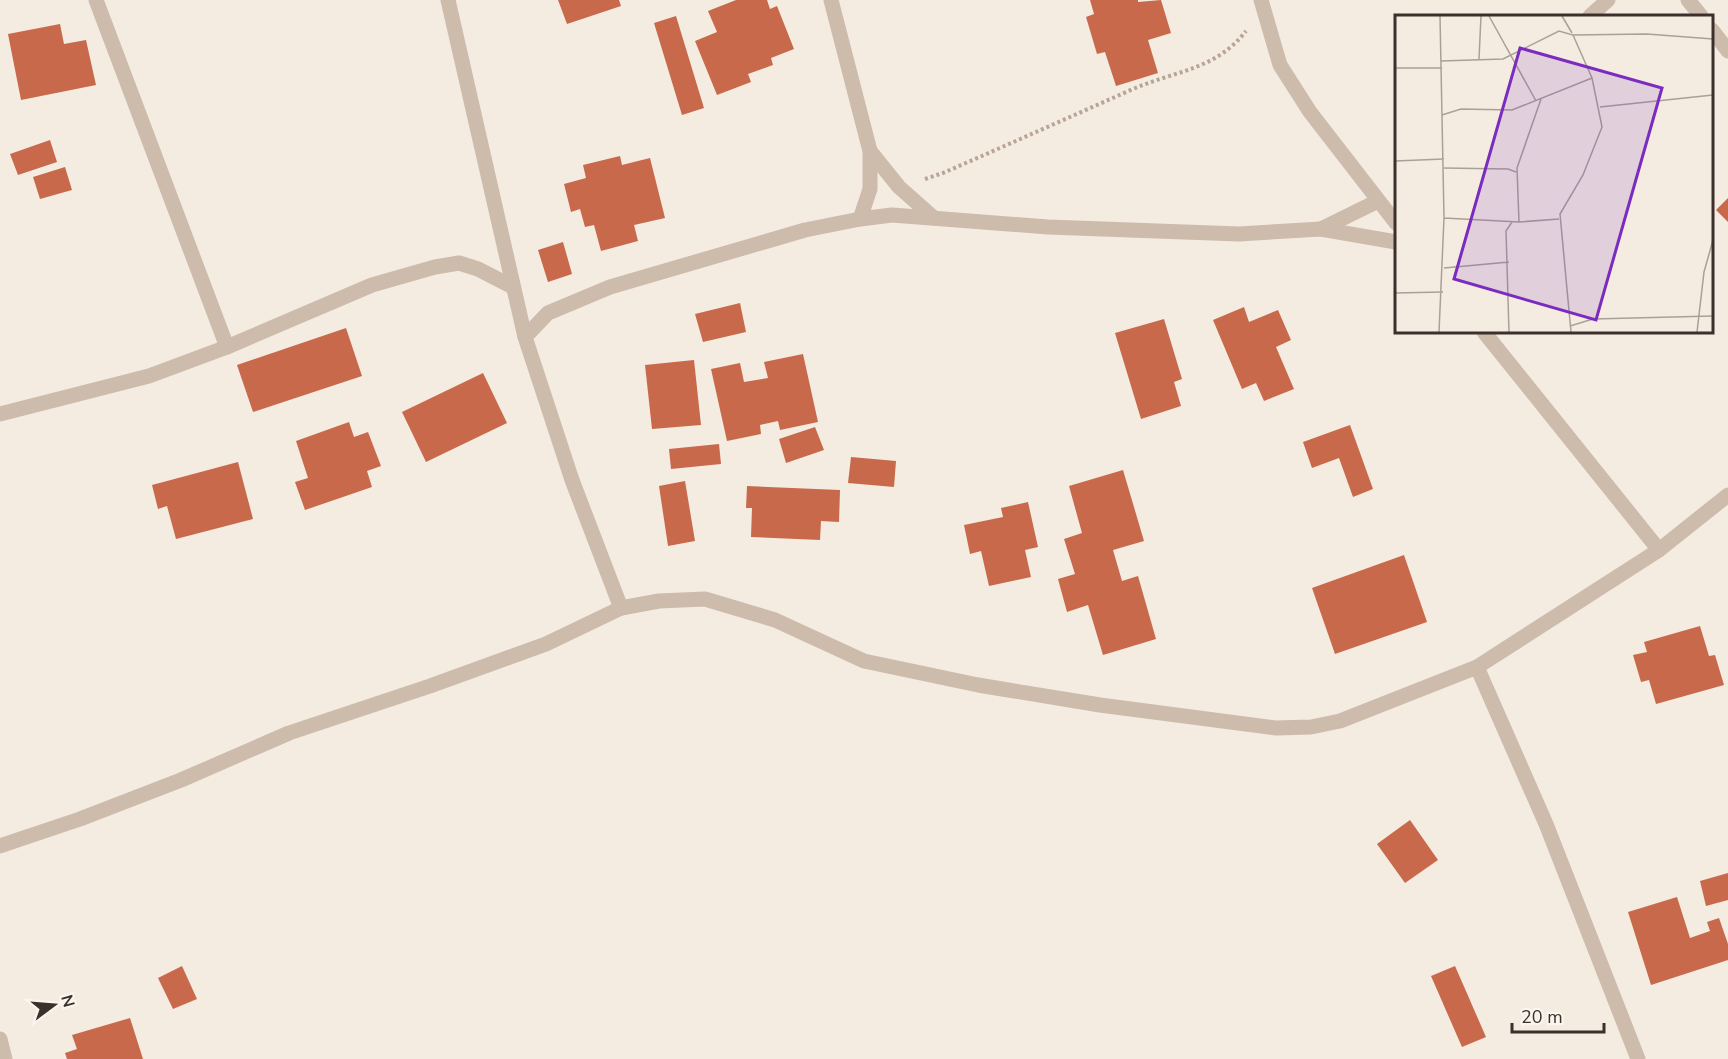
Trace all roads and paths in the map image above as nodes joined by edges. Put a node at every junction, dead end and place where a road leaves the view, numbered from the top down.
1 (96, 0) edge
2 (448, 0) edge
3 (831, 0) edge
4 (1608, 0) edge
5 (1688, 0) edge
6 (1262, 5) edge
7 (1591, 15) edge
8 (1700, 15) edge
9 (1713, 31) edge
10 (1728, 51) edge
11 (870, 151) junction
12 (899, 187) junction
13 (1390, 210) edge
14 (934, 218) junction
15 (860, 219) junction
16 (1321, 229) junction
17 (1395, 242) edge
18 (513, 287) junction
19 (1485, 333) edge
20 (525, 337) junction
21 (227, 347) junction
22 (0, 414) edge
23 (1728, 495) edge
24 (1659, 550) junction
25 (621, 608) junction
26 (1477, 666) junction
27 (0, 846) edge
28 (0, 1039) edge
29 (5, 1059) edge
30 (1638, 1059) edge

1 - 21 street
2 - 18 street
3 - 11 street
4 - 7 street
5 - 8 street
6 - 12 path
6 - 13 street
9 - 10 street
11 - 12 street
11 - 15 street
12 - 14 street
13 - 16 street
14 - 15 street
14 - 16 street
15 - 20 street
16 - 17 street
18 - 20 street
18 - 21 street
19 - 24 street
20 - 25 street
21 - 22 street
23 - 24 street
24 - 26 street
25 - 26 street
25 - 27 street
26 - 30 street
28 - 29 street

